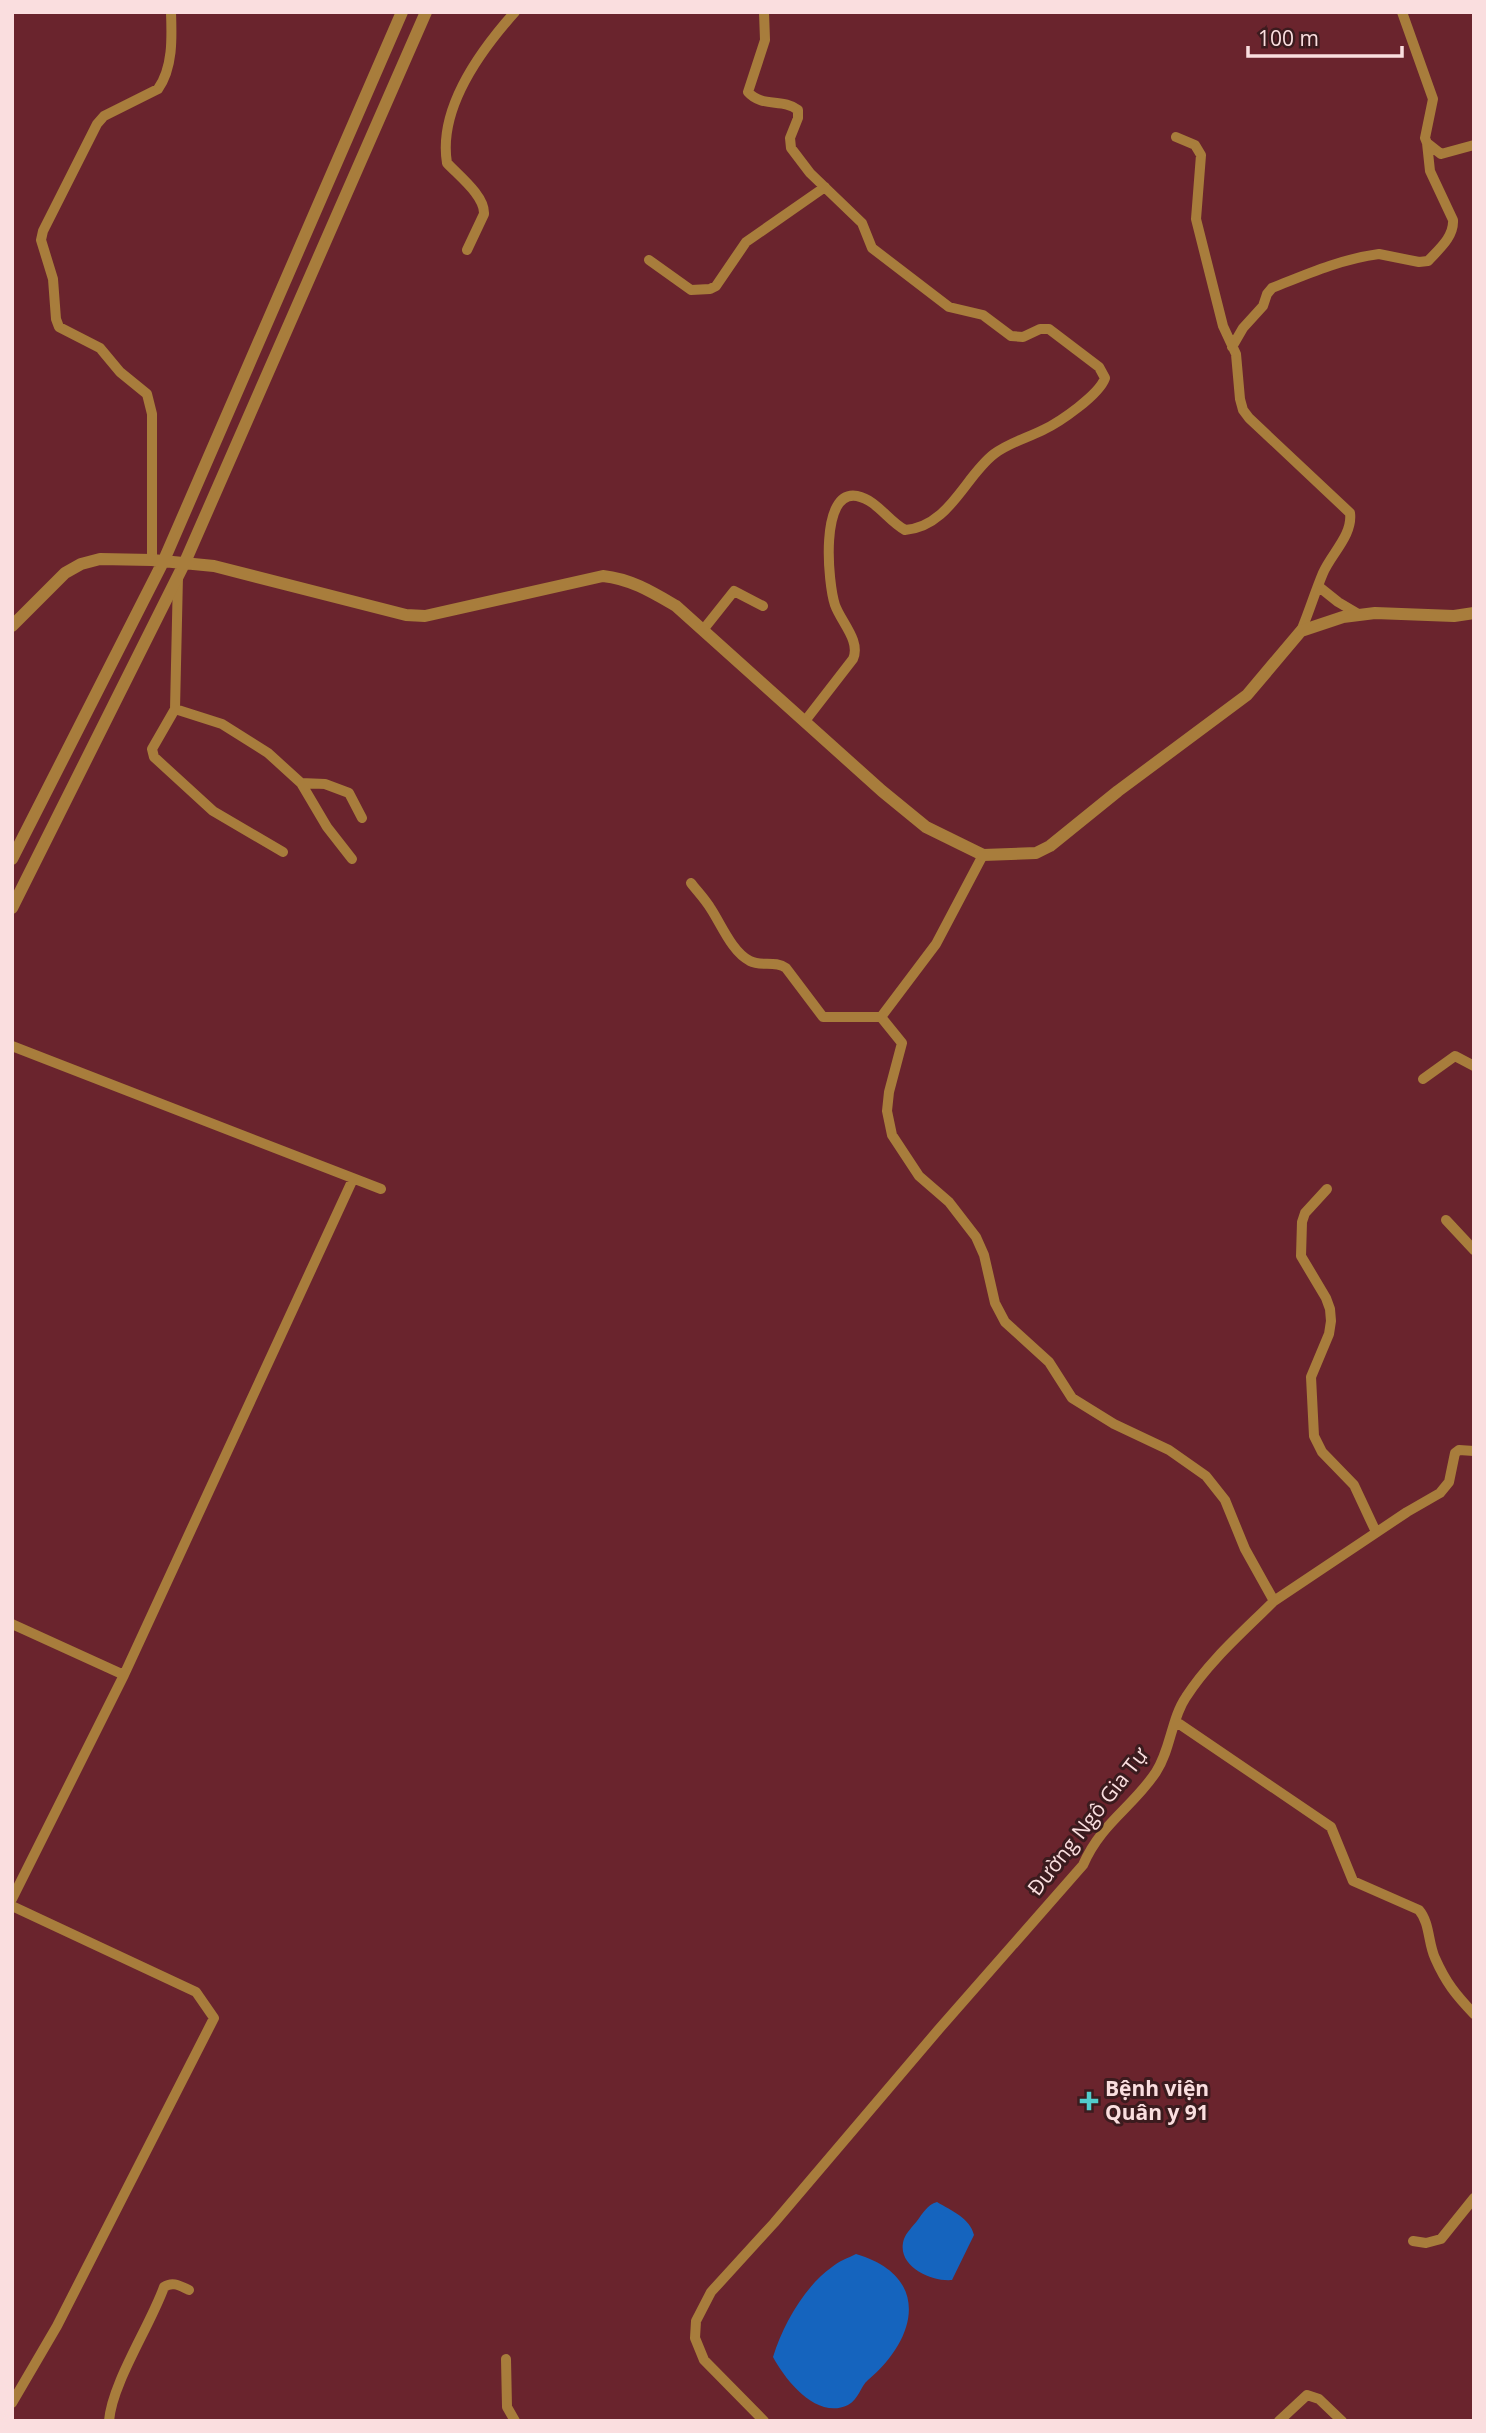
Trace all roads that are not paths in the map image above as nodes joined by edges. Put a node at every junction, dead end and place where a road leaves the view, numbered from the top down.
1 (171, 12) edge
2 (402, 12) edge
3 (426, 12) edge
4 (515, 12) edge
5 (764, 12) edge
6 (1402, 12) edge
7 (1176, 137) dead end
8 (1427, 143) junction
9 (1474, 145) edge
10 (825, 187) junction
11 (467, 250) dead end
12 (649, 260) dead end
13 (1232, 347) junction
14 (158, 560) junction
15 (185, 562) junction
16 (178, 575) junction
17 (1318, 586) junction
18 (763, 606) dead end
19 (1474, 613) edge
20 (1360, 615) junction
21 (12, 626) edge
22 (703, 630) junction
23 (1301, 631) junction
24 (176, 709) junction
25 (804, 721) junction
26 (302, 783) junction
27 (362, 818) dead end
28 (283, 852) dead end
29 (983, 855) junction
30 (12, 859) edge
31 (352, 859) dead end
32 (691, 883) dead end
33 (12, 908) edge
34 (881, 1017) junction
35 (12, 1045) edge
36 (1474, 1066) edge
37 (1423, 1079) dead end
38 (353, 1180) junction
39 (381, 1189) dead end
40 (1326, 1189) dead end
41 (1446, 1220) dead end
42 (1474, 1250) edge
43 (1474, 1451) edge
44 (1376, 1532) junction
45 (1273, 1601) junction
46 (12, 1624) edge
47 (124, 1675) junction
48 (1175, 1721) junction
49 (12, 1899) edge
50 (12, 1906) edge
51 (1474, 2014) edge
52 (1474, 2198) edge
53 (1413, 2241) dead end
54 (189, 2290) dead end
55 (506, 2359) dead end
56 (12, 2403) edge
57 (109, 2421) edge
58 (515, 2421) edge
59 (764, 2421) edge
60 (1279, 2421) edge
61 (1342, 2421) edge

1 - 14 street
2 - 14 street
3 - 15 street
4 - 11 street
5 - 10 street
6 - 8 street
7 - 13 street
8 - 9 street
8 - 13 street
10 - 12 street
10 - 25 street
13 - 17 street
14 - 15 street
14 - 21 street
14 - 30 street
15 - 16 street
15 - 22 street
16 - 24 street
16 - 33 street
17 - 20 street
17 - 23 street
18 - 22 street
19 - 20 street
20 - 23 street
22 - 25 street
23 - 29 street
24 - 26 street
24 - 28 street
25 - 29 street
26 - 27 street
26 - 31 street
29 - 34 street
32 - 34 street
34 - 45 street
35 - 38 street
36 - 37 street
38 - 39 street
38 - 47 street
40 - 44 street
41 - 42 street
43 - 44 street, Đường Ngô Gia Tự
44 - 45 street, Đường Ngô Gia Tự
45 - 48 street, Đường Ngô Gia Tự
46 - 47 street
47 - 49 street
48 - 51 street
48 - 59 street, Đường Ngô Gia Tự
50 - 56 street
52 - 53 street
54 - 57 street
55 - 58 street
60 - 61 street

